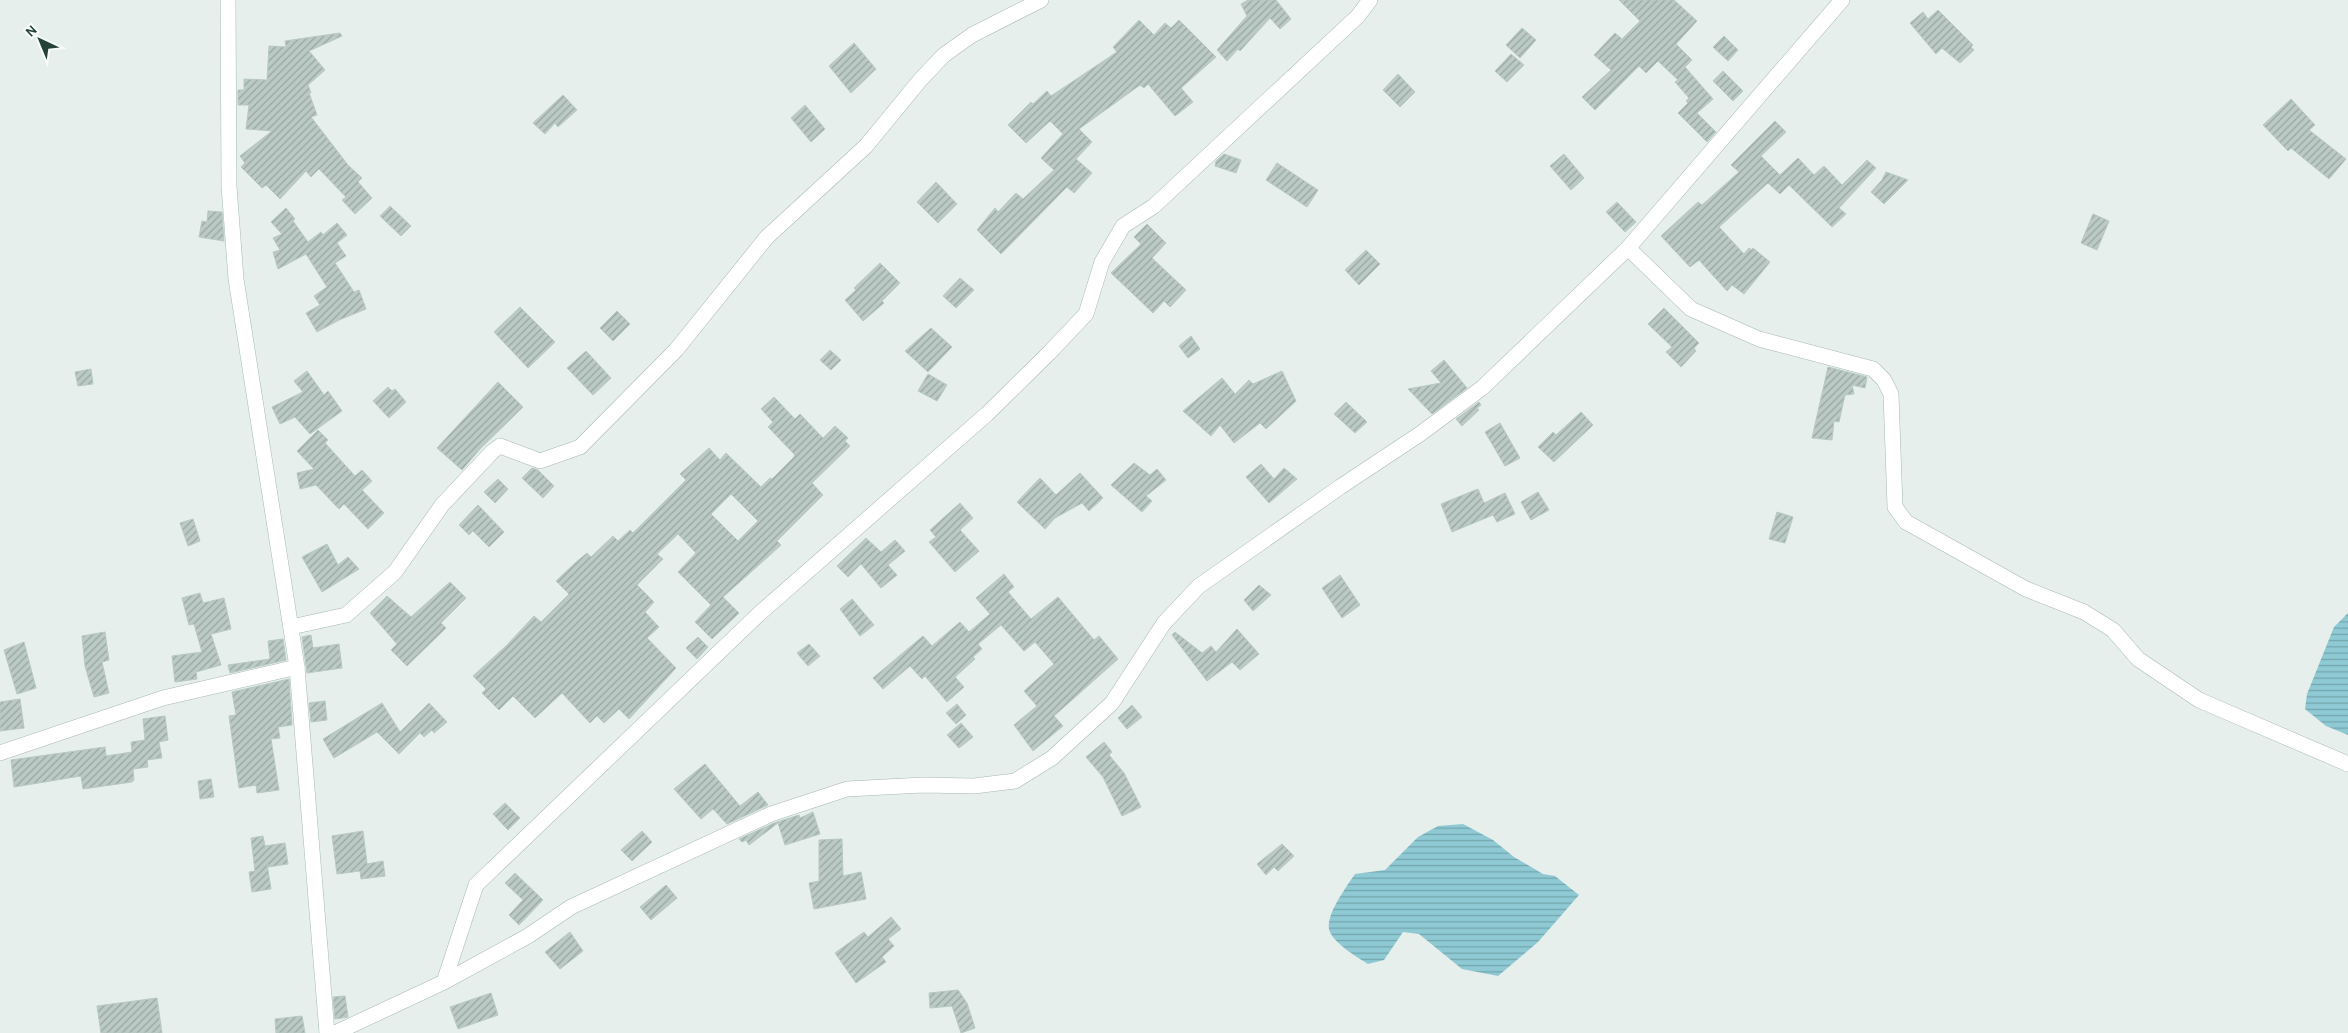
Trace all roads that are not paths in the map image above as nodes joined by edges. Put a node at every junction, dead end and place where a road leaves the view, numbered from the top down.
1 (228, 0) edge
2 (1042, 0) edge
3 (1370, 0) edge
4 (1842, 0) edge
5 (1628, 248) junction
6 (291, 627) junction
7 (297, 667) junction
8 (0, 752) edge
9 (2348, 764) edge
10 (444, 982) junction
11 (327, 1033) edge
12 (336, 1033) edge

1 - 6 street
2 - 6 street
3 - 10 street
4 - 5 street
5 - 9 street
5 - 10 street
6 - 7 street
7 - 8 street
7 - 11 street
10 - 12 street

